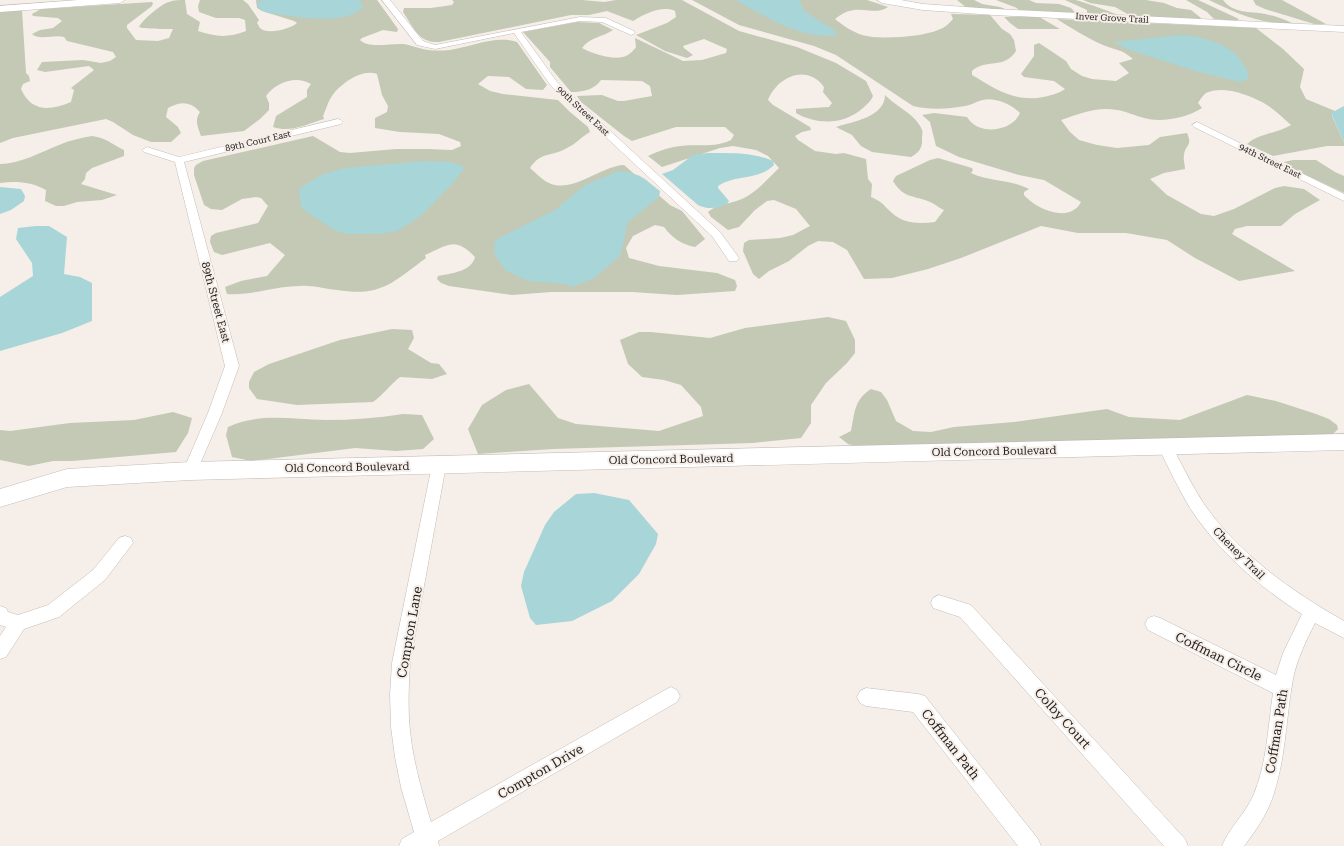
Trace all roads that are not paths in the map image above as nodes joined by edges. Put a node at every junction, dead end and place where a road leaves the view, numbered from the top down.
1 (120, 0) edge
2 (386, 0) edge
3 (882, 0) edge
4 (40, 3) edge
5 (0, 9) edge
6 (1344, 29) edge
7 (516, 31) junction
8 (631, 33) dead end
9 (338, 122) dead end
10 (1197, 125) dead end
11 (147, 150) dead end
12 (179, 160) junction
13 (1344, 198) edge
14 (733, 258) dead end
15 (1344, 442) edge
16 (1165, 446) junction
17 (440, 465) junction
18 (190, 471) junction
19 (0, 498) edge
20 (125, 543) dead end
21 (939, 602) dead end
22 (1312, 612) junction
23 (0, 614) edge
24 (18, 623) junction
25 (1154, 624) dead end
26 (1344, 630) edge
27 (0, 651) edge
28 (1283, 688) junction
29 (671, 696) dead end
30 (866, 697) dead end
31 (427, 841) edge
32 (409, 846) edge
33 (1031, 846) edge
34 (1178, 846) edge
35 (1232, 846) edge

1 - 4 street
2 - 7 street
3 - 6 street, Inver Grove Trail
4 - 5 street
7 - 8 street
7 - 14 street, 90th Street East
9 - 12 street, 89th Court East
10 - 13 street, 94th Street East
11 - 12 street
12 - 18 street, 89th Street East
15 - 16 street, Old Concord Boulevard
16 - 17 street, Old Concord Boulevard
16 - 22 street, Cheney Trail
17 - 18 street, Old Concord Boulevard
17 - 31 street, Compton Lane
18 - 19 street, Old Concord Boulevard
20 - 24 street
21 - 34 street, Colby Court
22 - 26 street, Cheney Trail
22 - 28 street, Coffman Path
23 - 24 street
24 - 27 street
25 - 28 street, Coffman Circle
28 - 35 street, Coffman Path
29 - 31 street, Compton Drive
30 - 33 street, Coffman Path
31 - 32 street, Compton Drive

